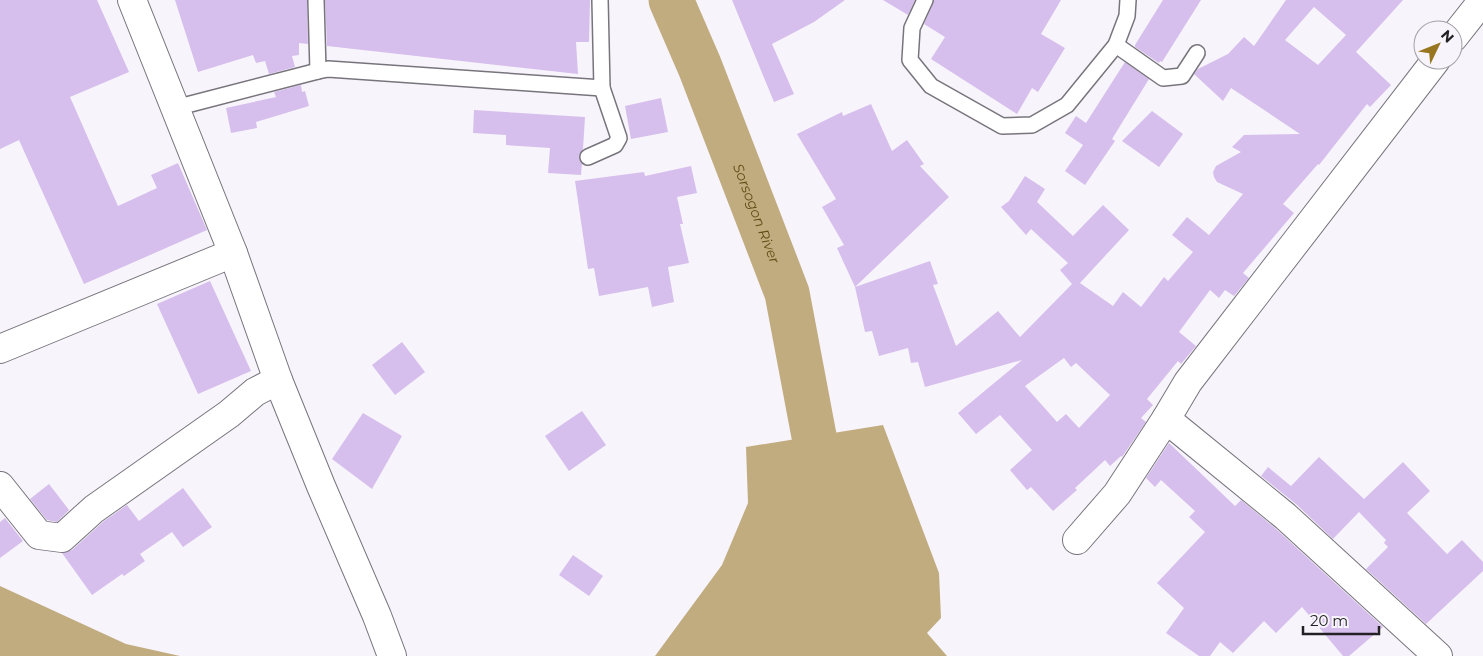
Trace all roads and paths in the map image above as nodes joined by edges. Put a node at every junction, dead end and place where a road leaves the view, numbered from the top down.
1 (132, 0) edge
2 (316, 0) edge
3 (600, 0) edge
4 (925, 0) edge
5 (1128, 0) edge
6 (1483, 0) edge
7 (1463, 25) edge
8 (1116, 45) junction
9 (1197, 53) dead end
10 (1428, 70) edge
11 (318, 71) junction
12 (602, 88) junction
13 (175, 108) junction
14 (588, 157) dead end
15 (233, 253) junction
16 (0, 349) edge
17 (278, 380) junction
18 (1166, 419) junction
19 (0, 486) edge
20 (1077, 540) dead end
21 (392, 656) edge
22 (1438, 656) edge

1 - 13 street
2 - 11 lane
3 - 12 lane
4 - 8 lane
5 - 8 lane
6 - 7 street
8 - 9 lane
10 - 18 street
11 - 12 lane
11 - 13 lane
12 - 14 lane
13 - 15 street
15 - 16 street
15 - 17 street
17 - 19 street
17 - 21 street
18 - 20 street
18 - 22 street

